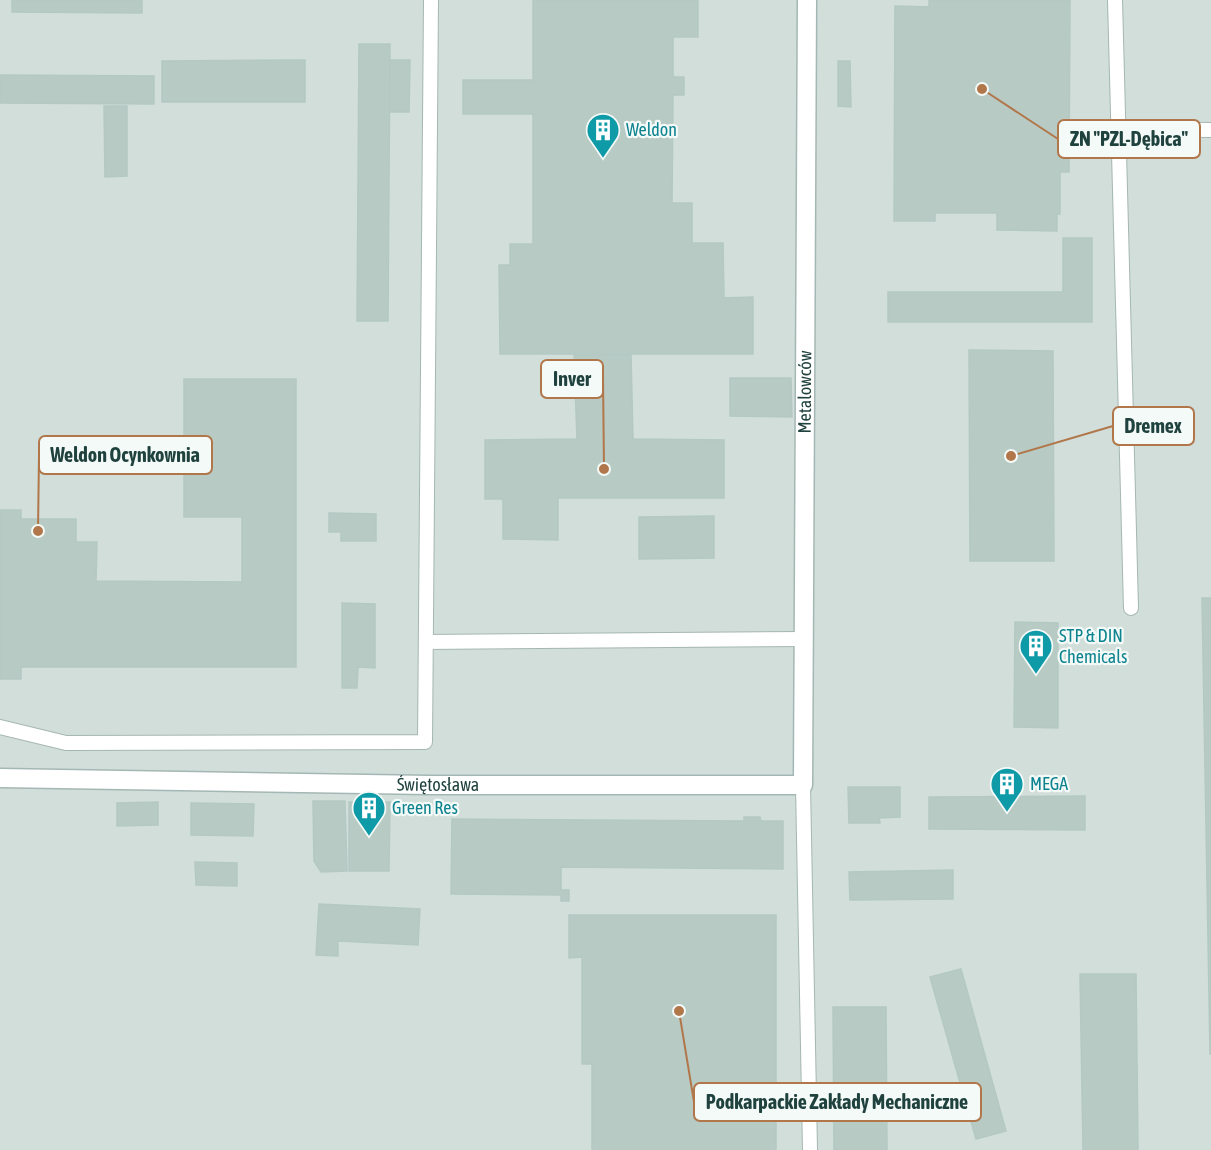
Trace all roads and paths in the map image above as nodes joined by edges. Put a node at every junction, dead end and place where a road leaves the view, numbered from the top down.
1 (431, 0) edge
2 (807, 0) edge
3 (1115, 0) edge
4 (1119, 129) junction
5 (1211, 130) edge
6 (1131, 608) dead end
7 (804, 639) junction
8 (426, 642) junction
9 (0, 727) edge
10 (0, 778) edge
11 (803, 785) junction
12 (810, 1150) edge

1 - 8 lane
2 - 7 street, Metalowców
3 - 4 lane
4 - 5 lane
4 - 6 lane
7 - 8 lane
7 - 11 street, Metalowców
8 - 9 lane
10 - 11 street, Świętosława
11 - 12 lane

